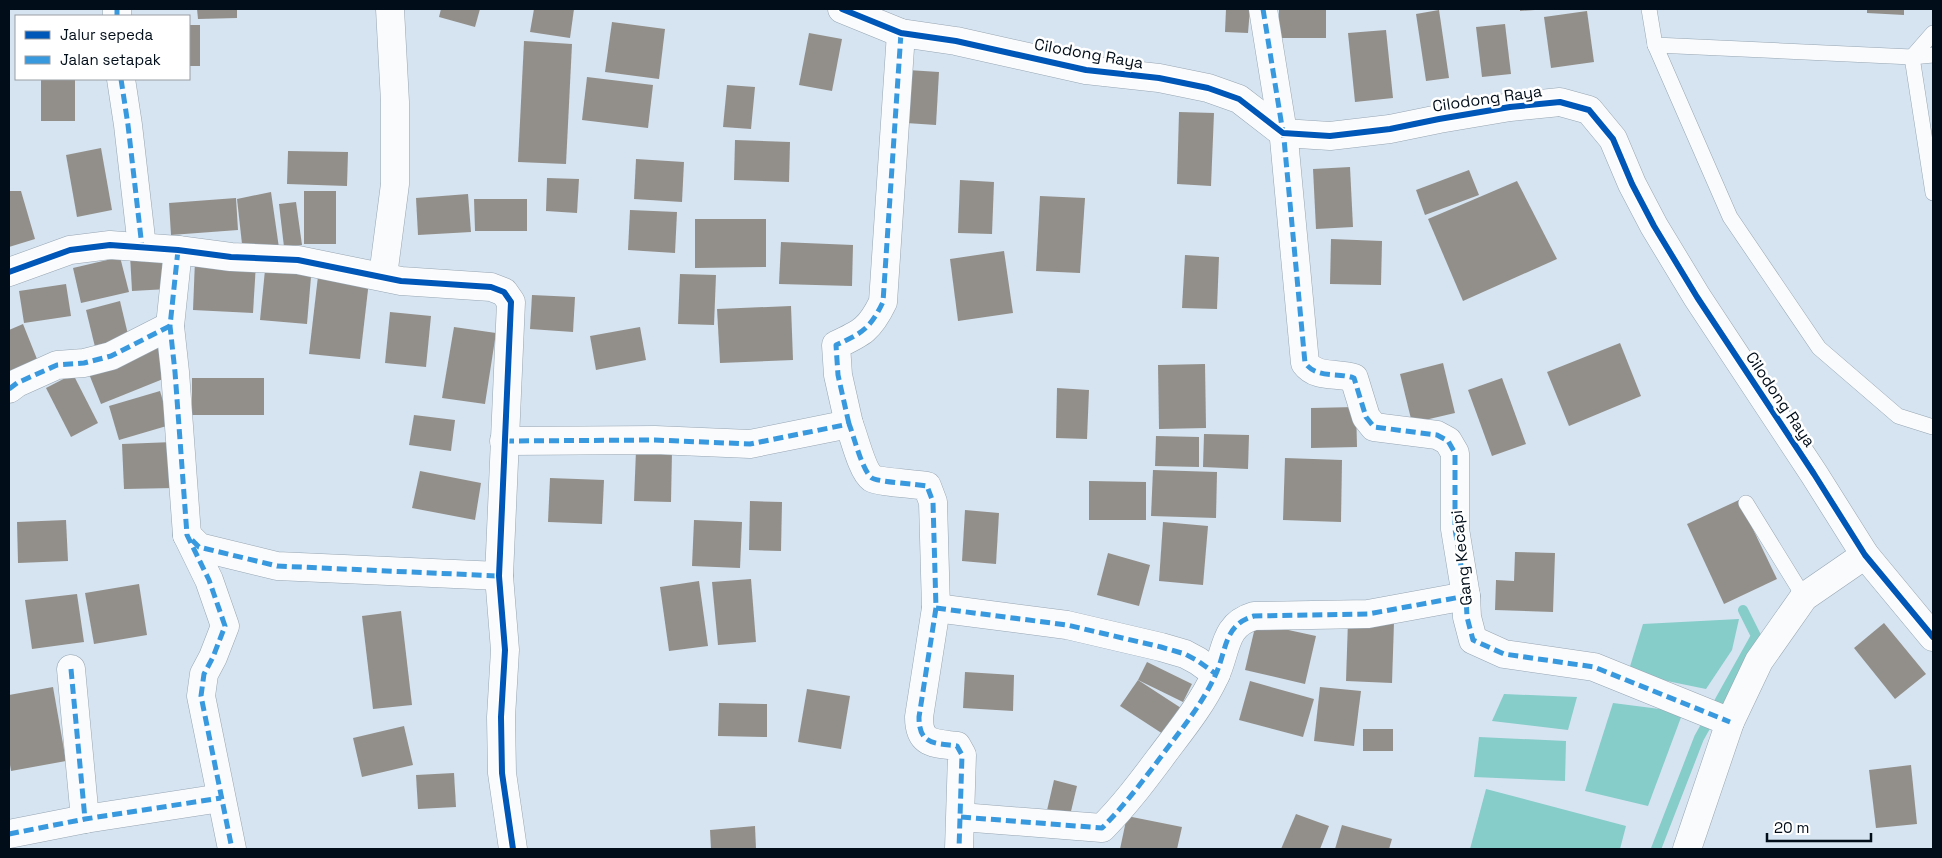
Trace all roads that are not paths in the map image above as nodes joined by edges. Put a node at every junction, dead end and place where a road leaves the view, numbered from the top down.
1 (390, 9) edge
2 (842, 9) edge
3 (1262, 9) edge
4 (1649, 9) edge
5 (901, 33) junction
6 (1933, 33) edge
7 (1655, 45) junction
8 (1933, 55) edge
9 (1912, 57) junction
10 (121, 80) edge
11 (1283, 133) junction
12 (1933, 193) edge
13 (142, 248) junction
14 (178, 250) junction
15 (9, 272) edge
16 (383, 276) junction
17 (170, 326) junction
18 (9, 389) edge
19 (849, 424) junction
20 (1933, 427) edge
21 (504, 440) junction
22 (1746, 503) dead end
23 (187, 534) junction
24 (1866, 555) junction
25 (499, 576) junction
26 (1466, 596) junction
27 (1804, 597) junction
28 (936, 608) junction
29 (1933, 637) edge
30 (70, 669) dead end
31 (1216, 674) junction
32 (1726, 720) junction
33 (221, 798) junction
34 (960, 817) junction
35 (85, 819) junction
36 (9, 834) edge
37 (232, 849) edge
38 (513, 849) edge
39 (959, 849) edge
40 (1687, 849) edge

1 - 16 street
2 - 5 street, Cilodong Raya
3 - 11 street
4 - 7 lane
5 - 11 street, Cilodong Raya
5 - 19 street
6 - 9 lane
7 - 9 lane
7 - 20 lane
8 - 9 lane
9 - 12 lane
10 - 13 street
11 - 24 street, Cilodong Raya
11 - 26 street, Gang Kecapi
13 - 14 street
13 - 15 street
14 - 16 street
14 - 17 street
16 - 21 street
17 - 18 street
17 - 23 street
19 - 21 street
19 - 28 street
21 - 25 street
22 - 27 lane
23 - 25 street
23 - 33 street
24 - 27 street
24 - 29 street, Cilodong Raya
25 - 38 street
26 - 31 street
26 - 32 street, Gang Kecapi
27 - 32 street
28 - 31 street
28 - 34 street
30 - 35 street
31 - 34 street
32 - 40 street
33 - 35 street
33 - 37 street
34 - 39 street
35 - 36 street

